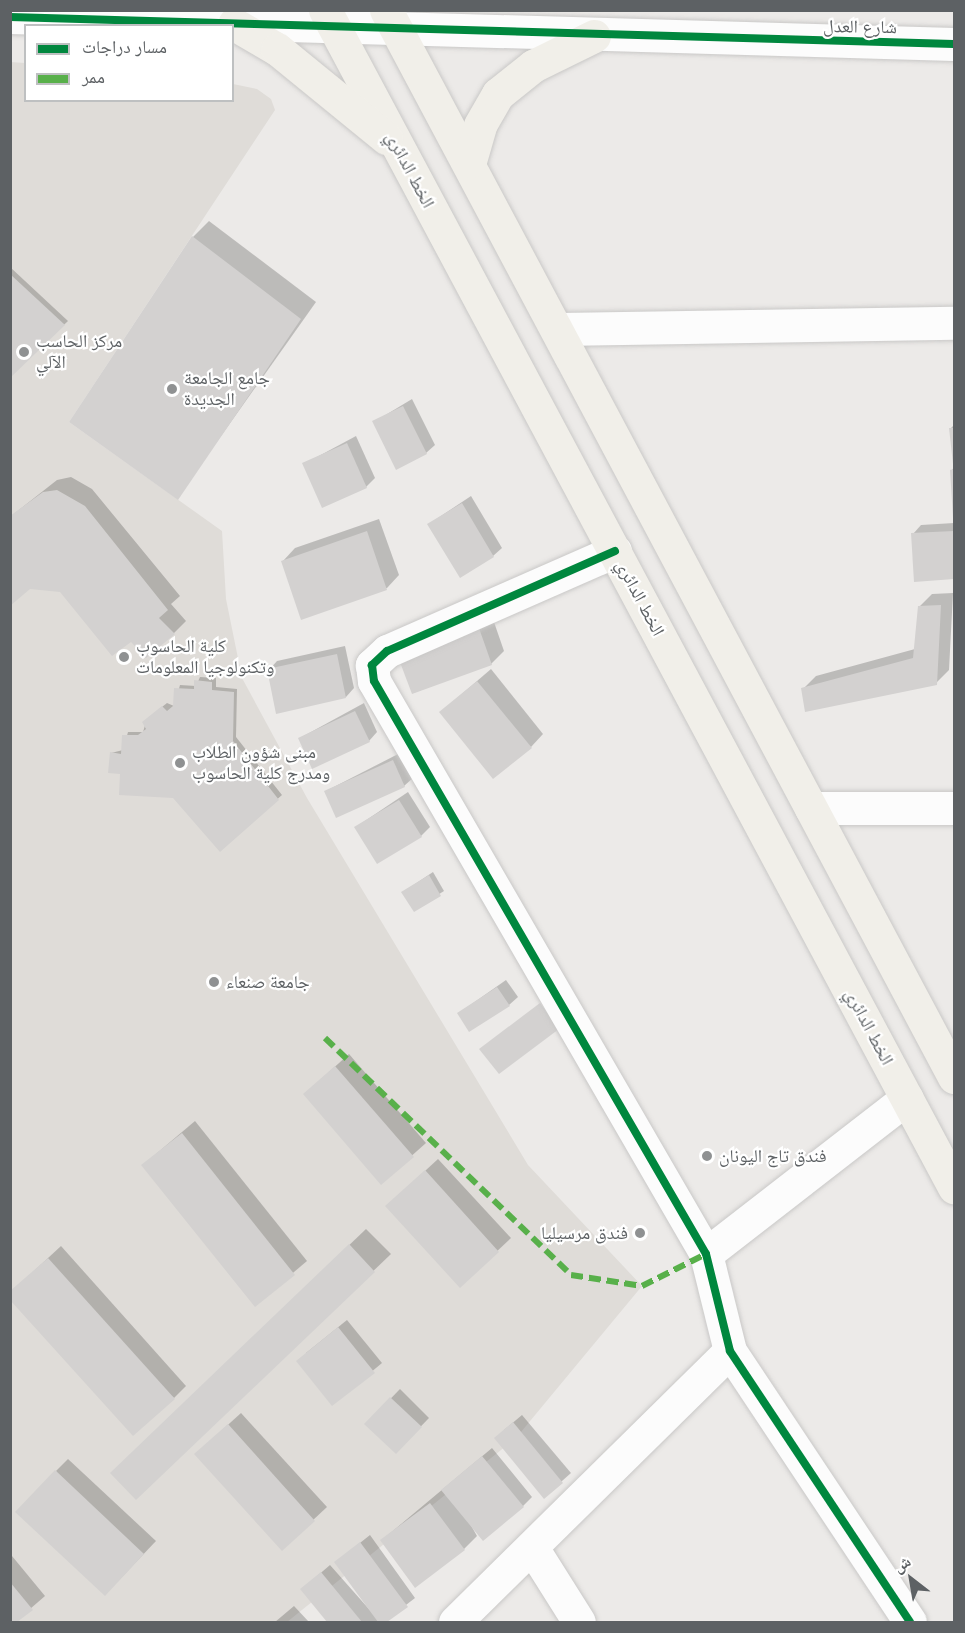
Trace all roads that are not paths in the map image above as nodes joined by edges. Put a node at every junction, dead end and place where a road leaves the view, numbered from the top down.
1 (10, 17) edge
2 (328, 18) edge
3 (391, 18) edge
4 (234, 24) junction
5 (594, 36) junction
6 (954, 44) edge
7 (398, 147) junction
8 (470, 161) junction
9 (954, 322) edge
10 (560, 329) junction
11 (615, 551) junction
12 (811, 808) junction
13 (954, 808) edge
14 (954, 1077) edge
15 (908, 1098) junction
16 (954, 1186) edge
17 (706, 1254) junction
18 (730, 1351) junction
19 (533, 1550) junction
20 (455, 1623) edge
21 (579, 1623) edge
22 (910, 1623) edge

1 - 4 street, شارع العدل
2 - 3 street, شارع العدل
2 - 4 street, شارع العدل
2 - 7 main road, الخط الدائري
3 - 5 street, شارع العدل
3 - 8 main road
4 - 7 main road
5 - 6 street, شارع العدل
5 - 8 main road
7 - 11 main road, الخط الدائري
8 - 10 main road
9 - 10 street
10 - 12 main road
11 - 15 main road, الخط الدائري
11 - 17 street
12 - 13 street
12 - 14 main road
15 - 16 main road, الخط الدائري
15 - 17 street
17 - 18 street
18 - 19 street
18 - 22 street
19 - 20 street
19 - 21 street

